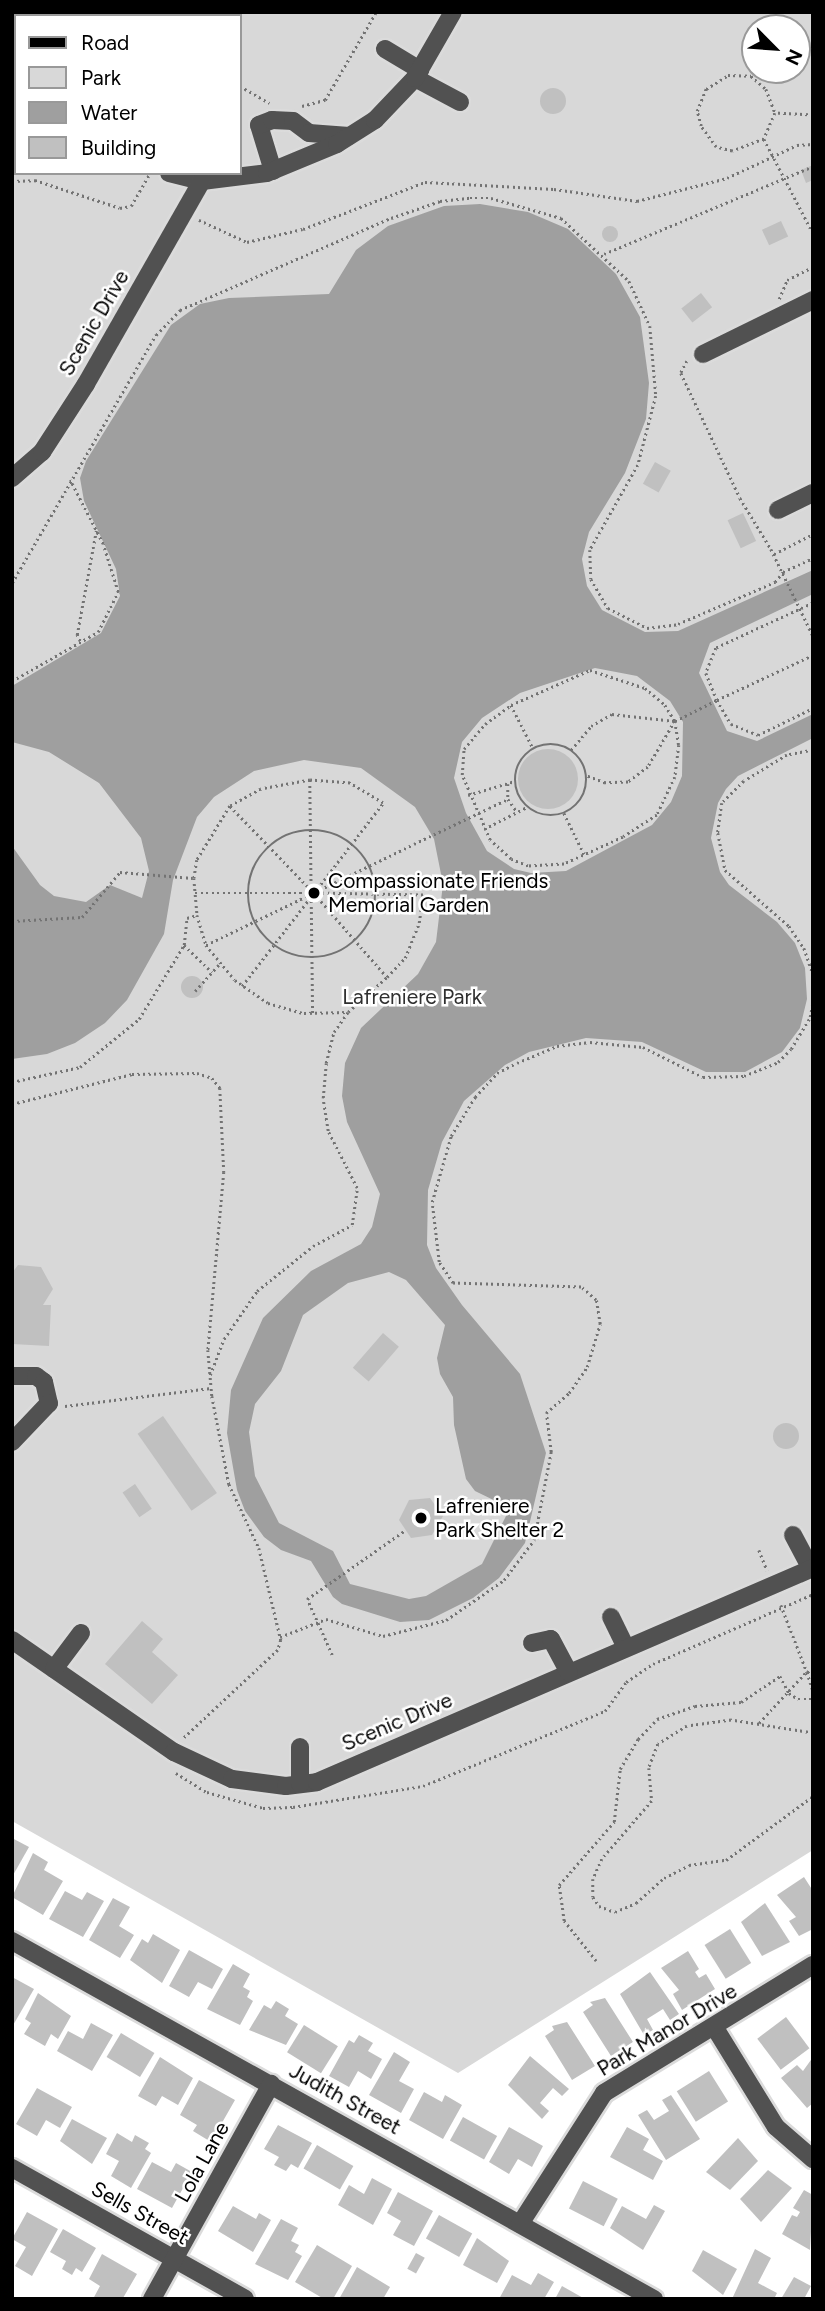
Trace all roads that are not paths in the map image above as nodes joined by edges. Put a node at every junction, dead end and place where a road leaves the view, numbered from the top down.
1 (453, 12) edge
2 (385, 49) dead end
3 (418, 74) junction
4 (460, 102) dead end
5 (349, 136) junction
6 (273, 171) junction
7 (177, 175) edge
8 (202, 181) junction
9 (813, 300) edge
10 (697, 353) road end
11 (12, 478) edge
12 (813, 493) edge
13 (778, 510) dead end
14 (12, 1376) edge
15 (15, 1433) edge
16 (793, 1535) dead end
17 (812, 1569) edge
18 (611, 1617) dead end
19 (81, 1633) dead end
20 (12, 1640) edge
21 (532, 1643) dead end
22 (626, 1648) junction
23 (54, 1669) junction
24 (569, 1673) junction
25 (300, 1747) dead end
26 (300, 1784) junction
27 (12, 1941) edge
28 (813, 1965) edge
29 (715, 2028) junction
30 (271, 2084) junction
31 (813, 2159) edge
32 (12, 2168) edge
33 (520, 2224) junction
34 (175, 2259) junction
35 (152, 2299) edge
36 (245, 2299) edge
37 (654, 2299) edge

1 - 3 street
2 - 3 street
3 - 4 street
3 - 5 street
5 - 6 street
5 - 6 street
6 - 8 street
7 - 8 street
8 - 11 street, Scenic Drive
9 - 10 street
12 - 13 street
14 - 15 street
16 - 17 street
17 - 22 street, Scenic Drive
18 - 22 street
19 - 23 street
20 - 23 street, Scenic Drive
21 - 24 street
22 - 24 street, Scenic Drive
23 - 26 street, Scenic Drive
24 - 26 street, Scenic Drive
25 - 26 street
27 - 30 street, Judith Street
28 - 29 street, Park Manor Drive
29 - 31 street
29 - 33 street, Park Manor Drive
30 - 33 street, Judith Street
30 - 34 street, Lola Lane
32 - 34 street, Sells Street
33 - 37 street, Judith Street
34 - 35 street, Lola Lane
34 - 36 street, Sells Street

